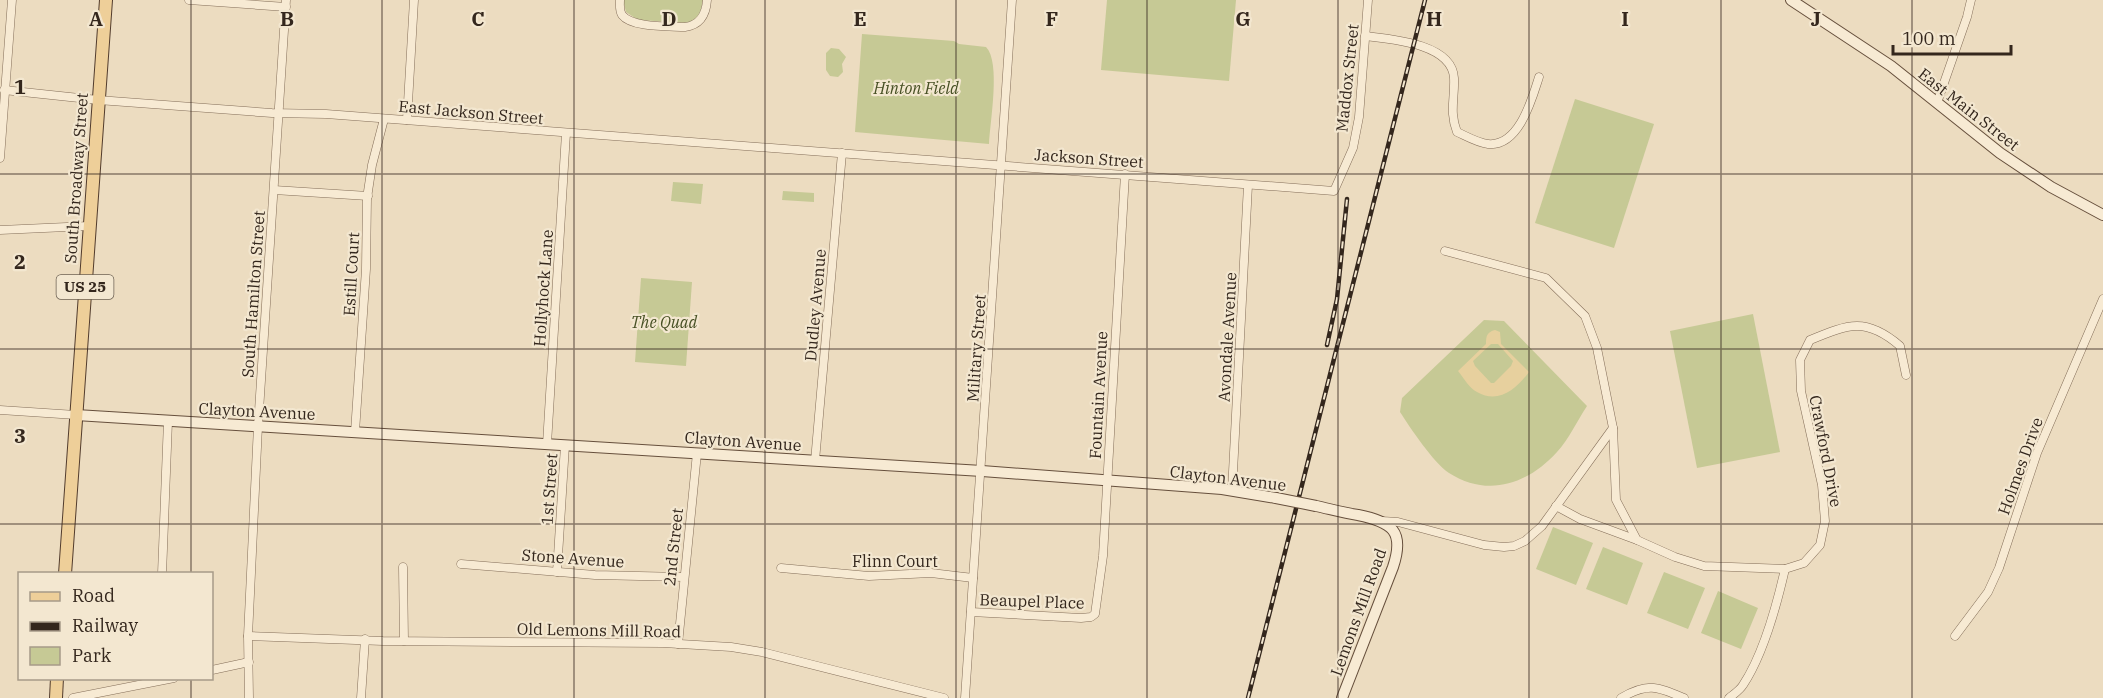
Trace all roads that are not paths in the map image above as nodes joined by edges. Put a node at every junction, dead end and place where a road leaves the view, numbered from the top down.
1 (12, 0) edge
2 (106, 0) edge
3 (189, 0) edge
4 (414, 0) edge
5 (620, 0) edge
6 (707, 0) edge
7 (1012, 0) edge
8 (1368, 0) edge
9 (1791, 0) edge
10 (1971, 0) edge
11 (286, 3) edge
12 (1365, 36) junction
13 (1539, 77) dead end
14 (4, 90) junction
15 (98, 100) junction
16 (1937, 103) junction
17 (279, 112) junction
18 (384, 119) junction
19 (407, 120) junction
20 (567, 133) junction
21 (842, 153) junction
22 (0, 158) edge
23 (1001, 165) junction
24 (1125, 174) junction
25 (1248, 185) junction
26 (274, 190) junction
27 (1334, 191) joint
28 (368, 196) junction
29 (2103, 215) edge
30 (89, 226) junction
31 (0, 230) edge
32 (1445, 251) dead end
33 (2103, 299) edge
34 (1906, 375) dead end
35 (0, 410) edge
36 (76, 415) junction
37 (168, 421) junction
38 (258, 426) junction
39 (1613, 428) junction
40 (355, 432) junction
41 (547, 444) junction
42 (565, 445) junction
43 (697, 453) junction
44 (815, 460) junction
45 (982, 471) junction
46 (1106, 482) junction
47 (1232, 491) junction
48 (1556, 506) junction
49 (1381, 521) junction
50 (1637, 540) junction
51 (461, 564) dead end
52 (403, 567) dead end
53 (781, 568) dead end
54 (1785, 569) junction
55 (64, 572) edge
56 (162, 572) edge
57 (557, 572) junction
58 (683, 577) junction
59 (973, 578) junction
60 (971, 612) junction
61 (1093, 616) joint
62 (248, 636) junction
63 (1955, 636) dead end
64 (365, 639) junction
65 (404, 641) junction
66 (678, 644) junction
67 (249, 662) junction
68 (213, 670) edge
69 (57, 680) edge
70 (157, 680) edge
71 (56, 698) edge
72 (73, 698) edge
73 (249, 698) edge
74 (361, 698) edge
75 (944, 698) edge
76 (965, 698) edge
77 (1342, 698) edge
78 (1621, 698) edge
79 (1684, 698) edge
80 (1729, 698) edge

1 - 14 street
2 - 15 main road, South Broadway Street / US 25
3 - 11 street
4 - 19 street
5 - 6 street
7 - 23 street, Military Street
8 - 12 street, Maddox Street
9 - 16 street, East Main Street
10 - 16 street
11 - 17 street, South Hamilton Street
12 - 13 street
12 - 27 street, Maddox Street
14 - 15 street, East Jackson Street
14 - 22 street
15 - 17 street, East Jackson Street
15 - 30 main road, South Broadway Street / US 25
16 - 29 street, East Main Street
17 - 18 street, East Jackson Street
17 - 26 street, South Hamilton Street
18 - 19 street, East Jackson Street
18 - 28 street, Estill Court
19 - 20 street, East Jackson Street
20 - 21 street, East Jackson Street
20 - 41 street, Hollyhock Lane
21 - 23 street, Jackson Street
21 - 44 street, Dudley Avenue
23 - 24 street, Jackson Street
23 - 45 street, Military Street
24 - 25 street, Jackson Street
24 - 46 street, Fountain Avenue
25 - 27 street, Jackson Street
25 - 47 street, Avondale Avenue
26 - 28 street
26 - 38 street, South Hamilton Street
28 - 40 street, Estill Court
30 - 31 street
30 - 36 main road, South Broadway Street / US 25
32 - 39 street
33 - 63 street, Holmes Drive
34 - 54 street, Crawford Drive
35 - 36 street
36 - 37 street, Clayton Avenue
36 - 55 main road, South Broadway Street / US 25
37 - 38 street, Clayton Avenue
37 - 56 street
38 - 40 street, Clayton Avenue
38 - 62 street, South Hamilton Street
39 - 48 street
39 - 50 street
40 - 41 street, Clayton Avenue
41 - 42 street, Clayton Avenue
42 - 43 street, Clayton Avenue
42 - 57 street, 1st Street
43 - 44 street, Clayton Avenue
43 - 58 street, 2nd Street
44 - 45 street, Clayton Avenue
45 - 46 street, Clayton Avenue
45 - 59 street, Military Street
46 - 47 street, Clayton Avenue
46 - 61 street, Fountain Avenue
47 - 49 street, Clayton Avenue, bridge
48 - 49 street
48 - 50 street
49 - 77 street, Lemons Mill Road
50 - 54 street
51 - 57 street, Stone Avenue
52 - 65 street
53 - 59 street, Flinn Court
54 - 80 street
57 - 58 street, Stone Avenue
58 - 66 street, 2nd Street
59 - 60 street, Military Street
60 - 61 street, Beaupel Place
60 - 76 street, Military Street
62 - 64 street, Old Lemons Mill Road
62 - 67 street, South Hamilton Street
64 - 65 street, Old Lemons Mill Road
64 - 74 street
65 - 66 street, Old Lemons Mill Road
66 - 75 street, Old Lemons Mill Road
67 - 68 street
67 - 73 street, South Hamilton Street
69 - 71 main road
70 - 72 street
78 - 79 street

